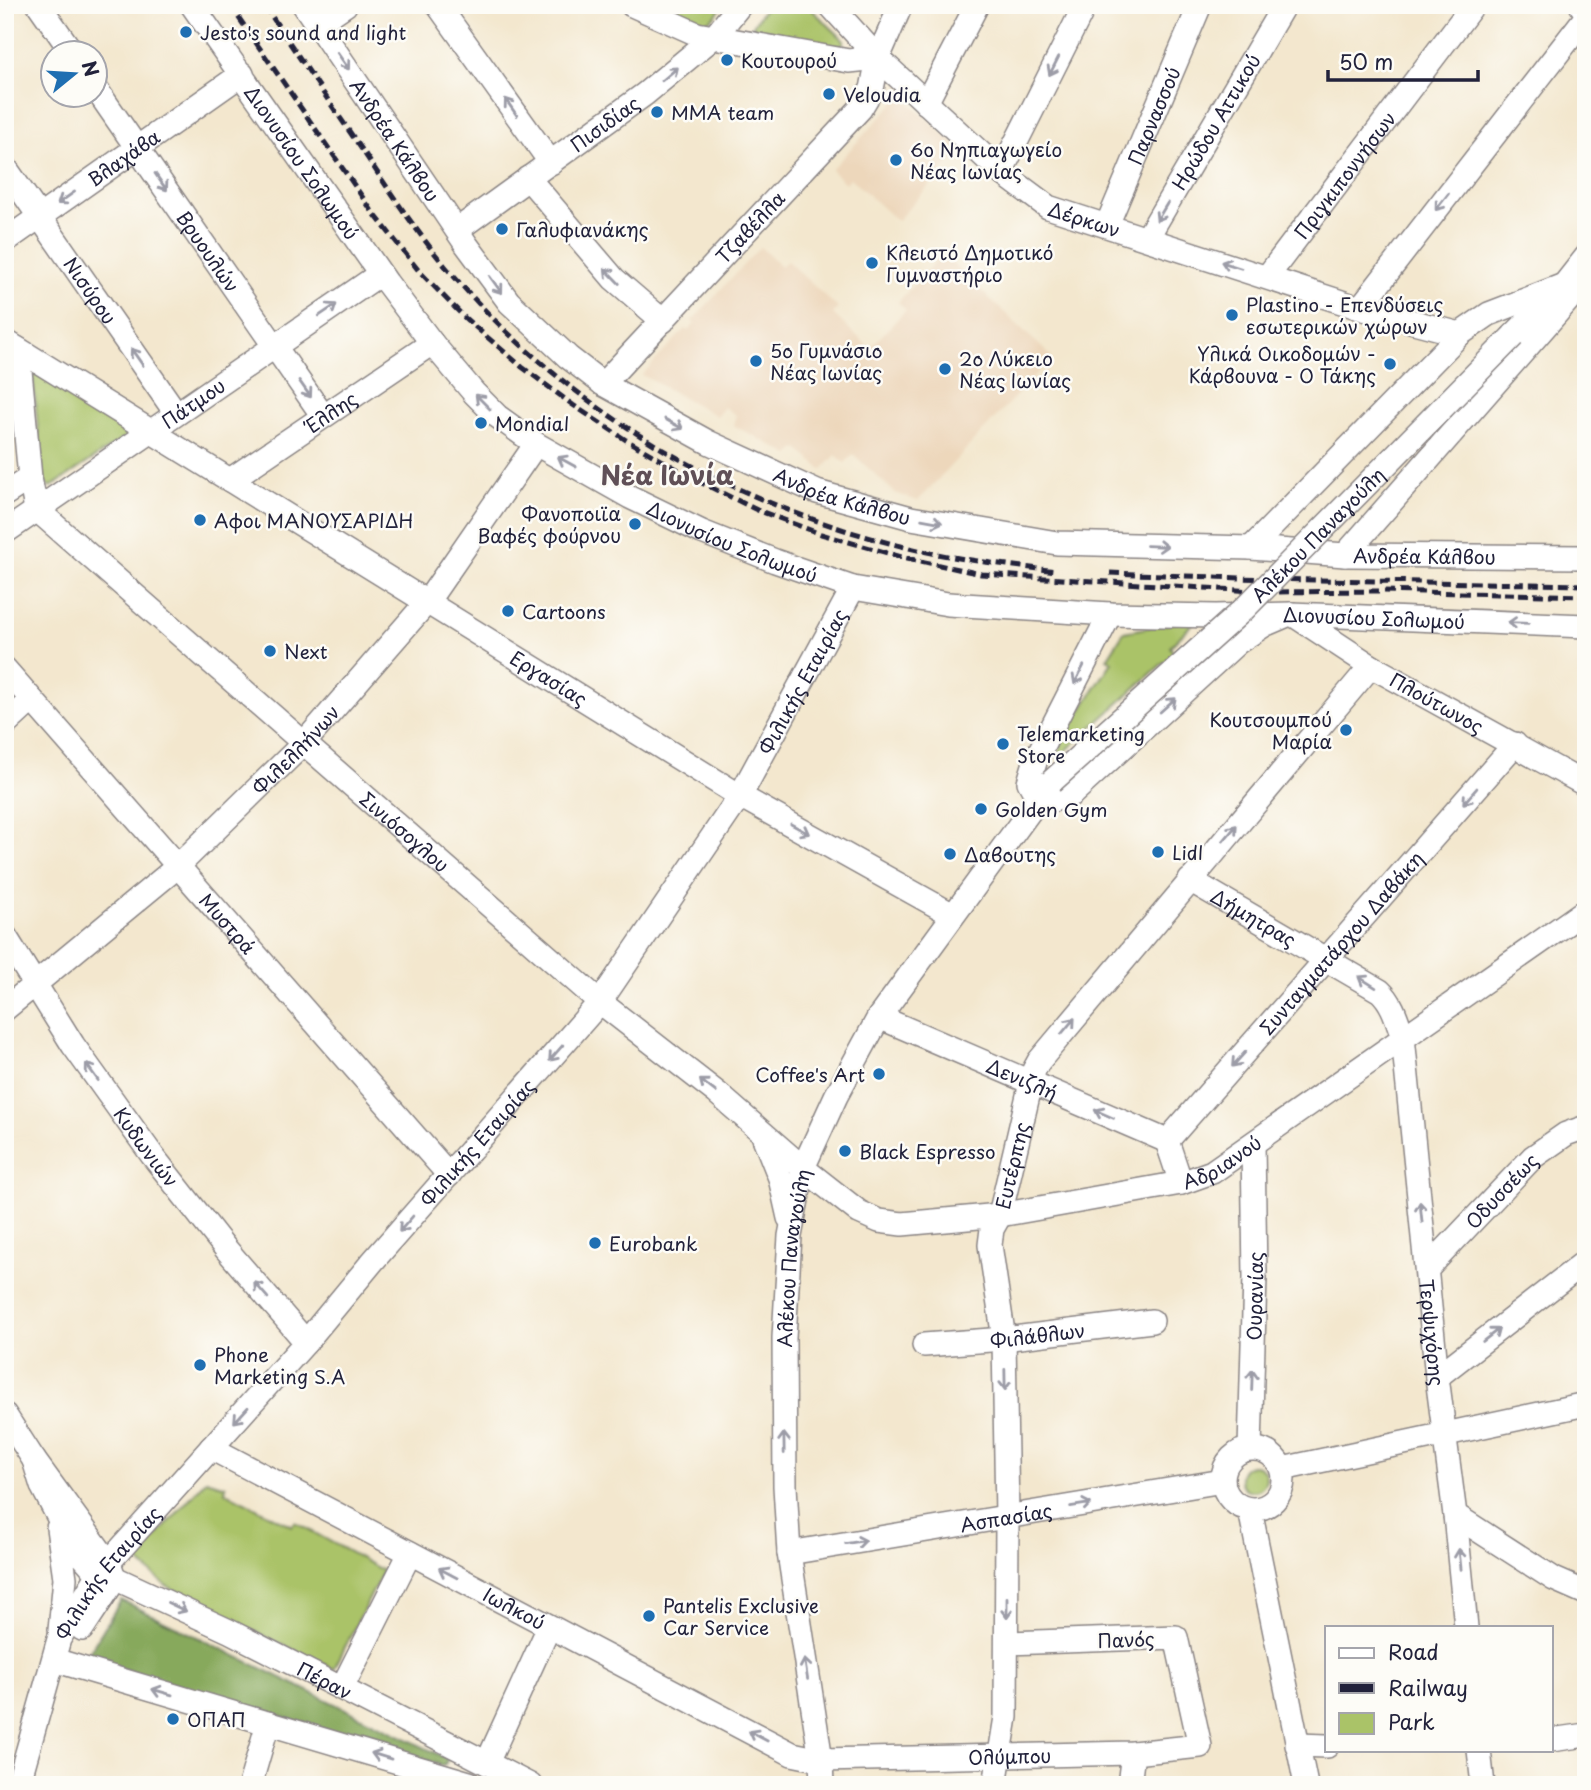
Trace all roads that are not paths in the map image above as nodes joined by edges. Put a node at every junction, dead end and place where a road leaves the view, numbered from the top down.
1 (39, 5) edge
2 (192, 5) edge
3 (345, 5) edge
4 (439, 5) edge
5 (632, 5) edge
6 (740, 5) edge
7 (830, 5) edge
8 (901, 5) edge
9 (977, 5) edge
10 (1085, 5) edge
11 (1200, 5) edge
12 (1284, 5) edge
13 (1473, 5) edge
14 (311, 15) edge
15 (1586, 17) edge
16 (715, 36) junction
17 (62, 38) edge
18 (878, 58) junction
19 (242, 74) junction
20 (926, 103) junction
21 (108, 106) edge
22 (138, 148) junction
23 (551, 163) junction
24 (5, 167) edge
25 (1001, 172) junction
26 (528, 178) junction
27 (40, 217) junction
28 (1107, 225) junction
29 (457, 230) junction
30 (1147, 238) junction
31 (5, 241) edge
32 (380, 274) junction
33 (1267, 277) junction
34 (1579, 278) edge
35 (1360, 308) junction
36 (663, 321) junction
37 (1460, 334) junction
38 (432, 343) junction
39 (11, 345) edge
40 (275, 346) junction
41 (603, 384) junction
42 (176, 413) junction
43 (323, 416) junction
44 (150, 431) junction
45 (536, 444) junction
46 (30, 478) junction
47 (230, 480) junction
48 (5, 494) edge
49 (36, 509) junction
50 (5, 532) edge
51 (1251, 548) junction
52 (1345, 555) junction
53 (1586, 557) edge
54 (853, 588) junction
55 (427, 602) junction
56 (1110, 614) junction
57 (1291, 614) junction
58 (1586, 626) edge
59 (1370, 666) junction
60 (5, 669) edge
61 (32, 700) junction
62 (5, 725) edge
63 (304, 743) junction
64 (1515, 744) junction
65 (1586, 785) edge
66 (1045, 790) junction
67 (740, 796) junction
68 (177, 867) junction
69 (1190, 880) junction
70 (1586, 910) edge
71 (953, 915) junction
72 (5, 936) edge
73 (1328, 958) junction
74 (36, 983) junction
75 (600, 1002) junction
76 (5, 1009) edge
77 (879, 1017) junction
78 (1403, 1037) junction
79 (1030, 1082) junction
80 (1586, 1126) edge
81 (760, 1130) junction
82 (1167, 1141) junction
83 (1253, 1144) junction
84 (803, 1168) junction
85 (449, 1175) junction
86 (1181, 1183) junction
87 (1000, 1215) junction
88 (790, 1236) junction
89 (1586, 1261) edge
90 (1427, 1269) junction
91 (1152, 1321) dead end
92 (1004, 1339) junction
93 (306, 1342) junction
94 (923, 1345) dead end
95 (1437, 1377) junction
96 (1586, 1404) edge
97 (5, 1415) edge
98 (1444, 1434) junction
99 (211, 1448) junction
100 (1250, 1448) junction
101 (34, 1460) junction
102 (1282, 1468) junction
103 (1223, 1481) junction
104 (54, 1508) junction
105 (1250, 1510) junction
106 (1455, 1515) junction
107 (1007, 1517) junction
108 (410, 1553) junction
109 (789, 1553) junction
110 (108, 1571) junction
111 (1586, 1593) edge
112 (1466, 1626) edge
113 (549, 1627) junction
114 (1007, 1643) junction
115 (56, 1650) junction
116 (342, 1688) junction
117 (268, 1723) junction
118 (1586, 1735) edge
119 (1552, 1740) edge
120 (1297, 1745) junction
121 (1200, 1746) joint
122 (1325, 1746) edge
123 (1478, 1752) edge
124 (1133, 1753) junction
125 (999, 1754) junction
126 (821, 1760) junction
127 (487, 1763) junction
128 (469, 1784) edge
129 (18, 1785) edge
130 (250, 1785) edge
131 (530, 1785) edge
132 (822, 1785) edge
133 (995, 1785) edge
134 (1129, 1785) edge
135 (1306, 1785) edge
136 (1483, 1785) edge

1 - 17 street
2 - 19 street, Διονυσίου Σολωμού
3 - 14 street
23 -> 4 street
5 - 16 street
6 - 16 street, Πισιδίας
7 - 18 street, Δέρκων
8 - 18 street, Τζαβέλλα
9 - 20 street
10 -> 25 street
11 - 28 street, Παρνασσού
12 -> 30 street, Ηρώδου Αττικού
13 - 33 street, Πριγκιποννήσων
14 -> 29 street, Ανδρέα Κάλβου
15 -> 35 street
16 - 18 street
23 -> 16 street, Πισιδίας
18 - 20 street, Δέρκων
18 - 36 street, Τζαβέλλα
19 - 22 street, Βλαχάβα
19 - 32 street, Διονυσίου Σολωμού
20 - 25 street, Δέρκων
21 - 22 street, Βρυουλών
22 -> 27 street, Βλαχάβα
22 -> 40 street, Βρυουλών
23 - 26 street, Πισιδίας
24 - 27 street, Νισύρου
25 - 28 street, Δέρκων
26 - 29 street, Πισιδίας
36 -> 26 street
27 - 31 street, Βλαχάβα
42 -> 27 street, Νισύρου
28 - 30 street, Δέρκων
29 -> 41 street, Ανδρέα Κάλβου
33 -> 30 street, Δέρκων
32 - 38 street, Διονυσίου Σολωμού
40 -> 32 street, Πάτμου
33 - 35 street, Δέρκων
34 - 37 street
34 - 52 street
34 - 66 street, Αλέκου Παναγούλη, bridge
35 - 37 street, Δέρκων
36 - 41 street, Τζαβέλλα
37 - 51 street
38 - 43 street, Έλλης
45 -> 38 street, Διονυσίου Σολωμού
39 - 44 street, Εργασίας
39 - 46 street
40 - 42 street, Πάτμου
40 -> 43 street, Βρυουλών
41 -> 51 street, Ανδρέα Κάλβου
42 - 44 street, Πάτμου
43 - 47 street, Έλλης
44 - 47 street, Εργασίας
44 - 49 street, Πάτμου
54 -> 45 street, Διονυσίου Σολωμού
45 - 55 street, Φιλελλήνων
46 - 48 street
46 - 49 street
47 - 55 street, Εργασίας
49 - 50 street, Πάτμου
49 - 63 street, Σινιόσογλου
51 - 52 street, Ανδρέα Κάλβου
52 - 53 street, Ανδρέα Κάλβου
54 - 56 street, Διονυσίου Σολωμού
54 - 67 street, Φιλικής Εταιρίας
55 - 63 street, Φιλελλήνων
55 - 67 street, Εργασίας
56 - 57 street, Διονυσίου Σολωμού
56 -> 66 street
58 -> 57 street, Διονυσίου Σολωμού
57 - 59 street, Πλούτωνος
66 -> 57 street
59 - 64 street, Πλούτωνος
69 -> 59 street, Ευτέρπης
60 - 61 street, Μυστρά
61 - 62 street
61 - 68 street, Μυστρά
63 - 68 street, Φιλελλήνων
63 - 75 street, Σινιόσογλου
64 - 65 street, Πλούτωνος
64 -> 73 street, Συνταγματάρχου Δαβάκη
66 - 71 street, Αλέκου Παναγούλη
67 -> 71 street, Εργασίας
67 - 75 street, Φιλικής Εταιρίας
68 - 74 street, Φιλελλήνων
68 - 85 street, Μυστρά
69 - 73 street, Δήμητρας
79 -> 69 street, Ευτέρπης
70 - 78 street, Αδριανού
71 - 77 street, Αλέκου Παναγούλη
72 - 74 street, Κυδωνιών
78 -> 73 street, Δήμητρας
73 -> 82 street, Συνταγματάρχου Δαβάκη
74 - 76 street, Φιλελλήνων
93 -> 74 street, Κυδωνιών
81 -> 75 street, Σινιόσογλου
75 -> 85 street, Φιλικής Εταιρίας
77 - 79 street, Δενιζλή
77 - 84 street, Αλέκου Παναγούλη
78 - 83 street, Αδριανού
90 -> 78 street, Τερψιχόρης
82 -> 79 street, Δενιζλή
79 - 87 street, Ευτέρπης
80 - 90 street, Οδυσσέως
81 - 84 street, Σινιόσογλου
81 - 88 street
82 - 86 street
83 - 86 street, Αδριανού
100 -> 83 street, Ουρανίας
84 - 87 street, Αδριανού
84 - 88 street, Αλέκου Παναγούλη
85 -> 93 street, Φιλικής Εταιρίας
86 - 87 street, Αδριανού
87 - 92 street, Ευτέρπης
109 -> 88 street, Αλέκου Παναγούλη
95 -> 89 street
90 - 95 street, Τερψιχόρης
91 - 92 street, Φιλάθλων
92 - 94 street, Φιλάθλων
92 -> 107 street, Ευτέρπης
93 -> 99 street, Φιλικής Εταιρίας
95 - 98 street, Τερψιχόρης
96 - 98 street
97 - 101 street
98 - 102 street
98 - 106 street, Τερψιχόρης
99 - 108 street, Ιωλκού
99 - 110 street, Φιλικής Εταιρίας
100 - 102 street
100 - 103 street
101 - 104 street
101 - 110 street
102 - 105 street
103 - 105 street
107 -> 103 street, Ασπασίας
104 - 110 street
104 - 115 street
105 - 120 street
106 - 111 street
112 -> 106 street, Τερψιχόρης
109 -> 107 street, Ασπασίας
107 -> 114 street, Ευτέρπης
113 -> 108 street, Ιωλκού
108 - 116 street
126 -> 109 street, Αλέκου Παναγούλη
110 - 115 street, Φιλικής Εταιρίας
110 -> 116 street, Πέραν
126 -> 113 street, Ιωλκού
113 - 127 street
114 - 121 street, Πανός
114 - 125 street, Ευτέρπης
117 -> 115 street
115 - 129 street
116 - 127 street, Πέραν
128 -> 117 street
117 - 130 street
118 - 119 street
120 - 122 street
120 - 135 street
121 - 124 street, Ολύμπου
123 - 136 street
124 - 125 street, Ολύμπου
124 - 134 street
125 - 126 street, Ολύμπου
125 - 133 street, Ευτέρπης
126 - 132 street, Αλέκου Παναγούλη
127 - 128 street
127 - 131 street, Πέραν

